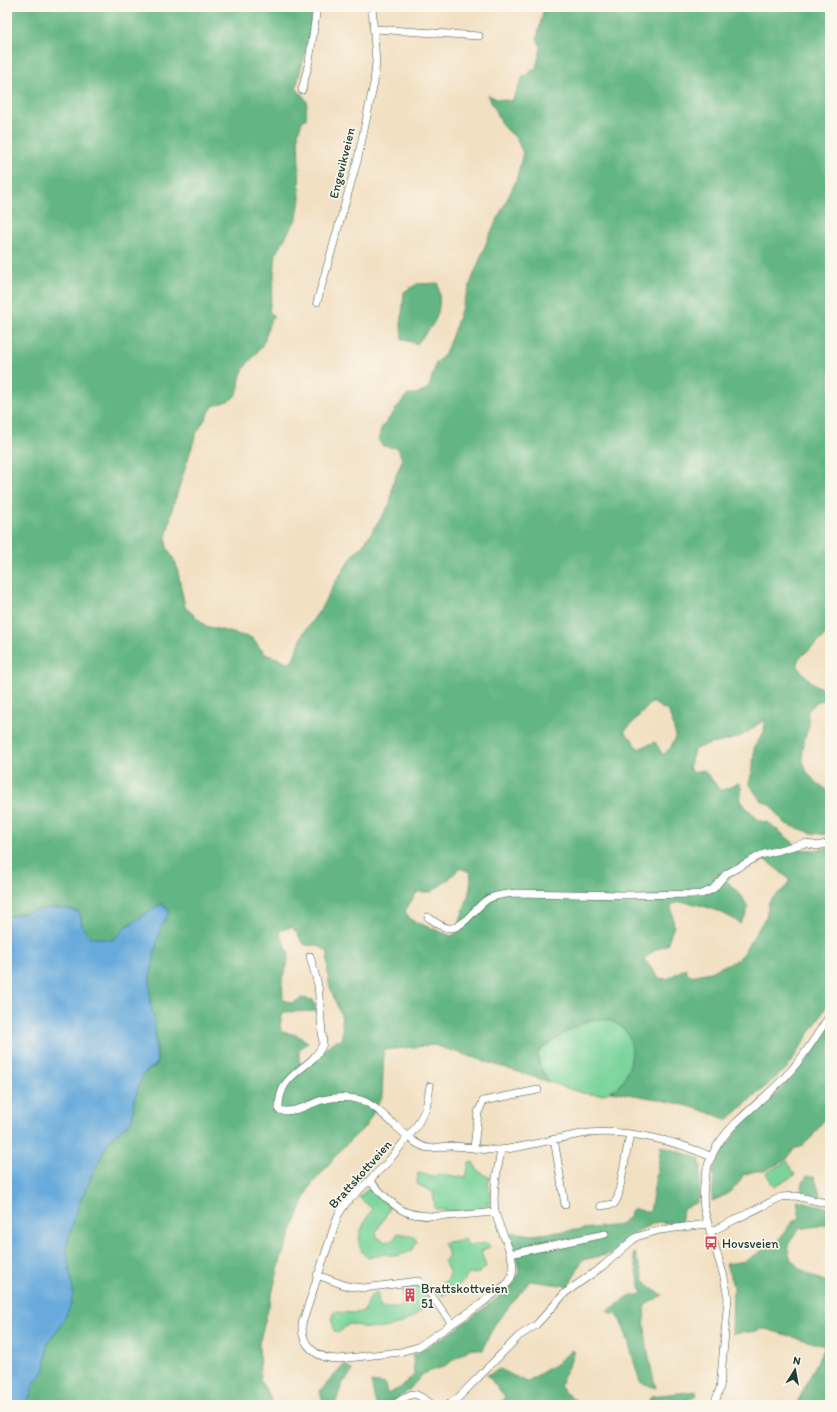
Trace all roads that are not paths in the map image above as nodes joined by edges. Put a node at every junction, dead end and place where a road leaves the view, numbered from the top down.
1 (316, 7) edge
2 (372, 7) edge
3 (375, 29) junction
4 (479, 36) dead end
5 (302, 90) dead end
6 (317, 302) dead end
7 (830, 843) edge
8 (428, 917) dead end
9 (310, 956) dead end
10 (830, 1015) edge
11 (430, 1086) dead end
12 (538, 1090) dead end
13 (630, 1134) junction
14 (409, 1137) junction
15 (554, 1139) junction
16 (474, 1148) junction
17 (501, 1150) junction
18 (712, 1157) junction
19 (370, 1181) junction
20 (830, 1199) edge
21 (822, 1202) junction
22 (830, 1204) edge
23 (565, 1205) dead end
24 (601, 1206) dead end
25 (495, 1212) junction
26 (708, 1224) junction
27 (710, 1232) junction
28 (605, 1234) dead end
29 (510, 1254) junction
30 (317, 1275) junction
31 (452, 1324) junction
32 (716, 1403) edge
33 (393, 1405) edge
34 (433, 1405) edge
35 (448, 1405) edge

1 - 5 street
2 - 3 street, Engevikveien
3 - 4 street
3 - 6 street, Engevikveien
7 - 8 street
9 - 14 street
10 - 18 street
11 - 14 street, Brattskottveien
12 - 16 street
13 - 15 street
13 - 18 street
13 - 24 street
14 - 16 street
14 - 19 street, Brattskottveien
15 - 17 street
15 - 23 street
16 - 17 street
17 - 25 street, Brattskottveien
18 - 26 street
19 - 25 street
19 - 30 street, Brattskottveien
20 - 21 street
21 - 22 street
21 - 27 street
25 - 29 street, Brattskottveien
26 - 27 street
26 - 35 street
27 - 32 street
28 - 29 street
29 - 31 street, Brattskottveien
30 - 31 street
30 - 31 street, Brattskottveien
33 - 34 street

